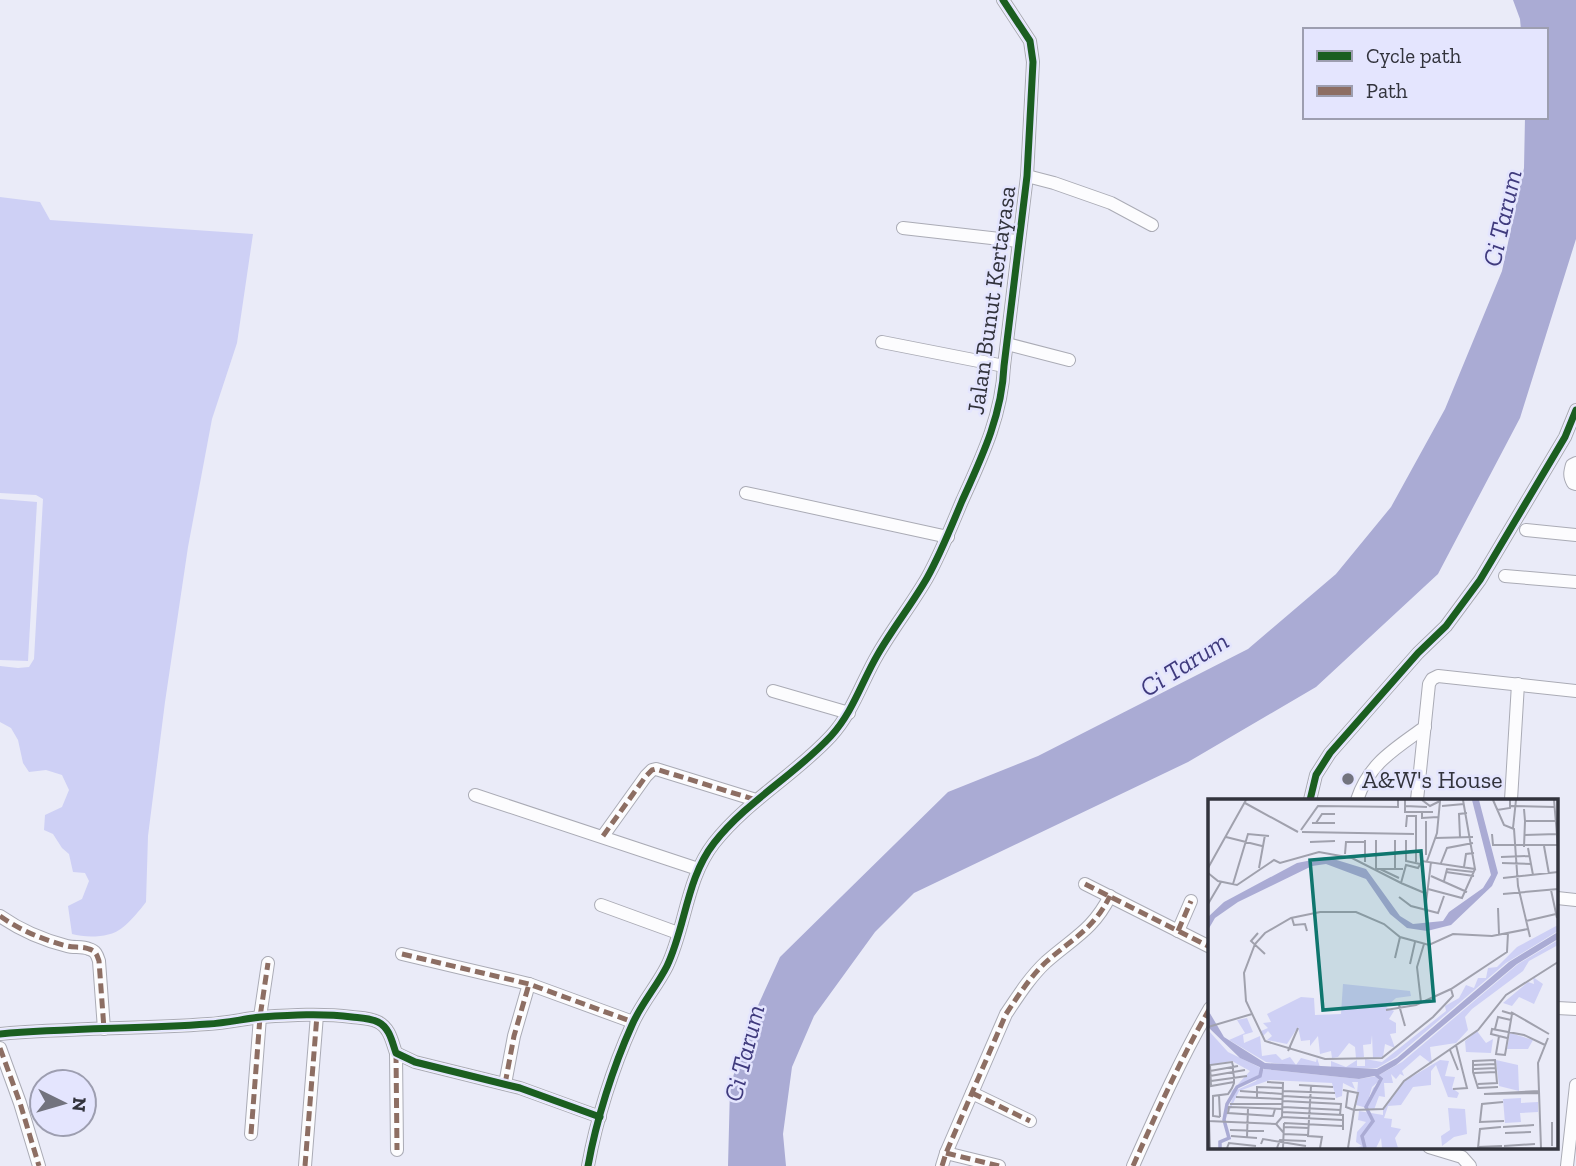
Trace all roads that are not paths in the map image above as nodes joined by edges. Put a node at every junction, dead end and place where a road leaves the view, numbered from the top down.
1 (1003, 0) edge
2 (1027, 176) junction
3 (1152, 225) dead end
4 (903, 228) dead end
5 (1018, 241) junction
6 (883, 342) dead end
7 (1007, 344) junction
8 (1069, 360) dead end
9 (1004, 366) junction
10 (1576, 410) edge
11 (1576, 463) edge
12 (1576, 484) edge
13 (746, 494) dead end
14 (1526, 530) dead end
15 (1576, 535) edge
16 (948, 537) junction
17 (1505, 576) dead end
18 (1576, 582) edge
19 (1518, 684) junction
20 (773, 691) dead end
21 (1576, 691) edge
22 (849, 713) junction
23 (1425, 727) junction
24 (475, 794) dead end
25 (1310, 799) edge
26 (1357, 799) edge
27 (1417, 799) edge
28 (1511, 799) edge
29 (756, 800) junction
30 (603, 836) junction
31 (698, 869) junction
32 (1085, 884) dead end
33 (1110, 896) junction
34 (1558, 898) edge
35 (1576, 900) edge
36 (1191, 901) dead end
37 (601, 905) dead end
38 (0, 916) edge
39 (1178, 931) junction
40 (678, 933) junction
41 (1208, 946) edge
42 (402, 954) dead end
43 (268, 963) dead end
44 (529, 984) junction
45 (1558, 1008) edge
46 (1576, 1009) edge
47 (1208, 1010) edge
48 (317, 1015) junction
49 (261, 1017) junction
50 (632, 1023) junction
51 (104, 1029) junction
52 (0, 1034) edge
53 (0, 1048) edge
54 (396, 1053) junction
55 (505, 1084) junction
56 (1576, 1084) edge
57 (972, 1093) junction
58 (600, 1117) junction
59 (1574, 1118) edge
60 (1030, 1121) dead end
61 (251, 1134) dead end
62 (1432, 1148) edge
63 (397, 1150) dead end
64 (944, 1160) edge
65 (39, 1166) edge
66 (305, 1166) edge
67 (588, 1166) edge
68 (999, 1166) edge
69 (1133, 1166) edge
70 (1470, 1166) edge
71 (1567, 1166) edge

1 - 2 street, Jalan Bunut Kertayasa
2 - 3 street
2 - 5 street, Jalan Bunut Kertayasa
4 - 5 street
5 - 7 street, Jalan Bunut Kertayasa
6 - 9 street
7 - 8 street
7 - 9 street, Jalan Bunut Kertayasa
9 - 16 street, Jalan Bunut Kertayasa
10 - 25 street
11 - 12 street
13 - 16 street
14 - 15 street
16 - 22 street, Jalan Bunut Kertayasa
17 - 18 street
19 - 21 street
19 - 23 street
19 - 28 street
20 - 22 street
22 - 29 street, Jalan Bunut Kertayasa
23 - 26 street
23 - 27 street
24 - 30 street
29 - 30 street
29 - 31 street, Jalan Bunut Kertayasa
30 - 31 street
31 - 40 street, Jalan Bunut Kertayasa
32 - 33 street
33 - 39 street
33 - 57 street
34 - 35 street
36 - 39 street
37 - 40 street
38 - 51 street
39 - 41 street
40 - 50 street, Jalan Bunut Kertayasa
42 - 44 street
43 - 49 street
44 - 50 street
44 - 55 street
45 - 46 street
47 - 69 street
48 - 49 street
48 - 54 street
48 - 66 street
49 - 51 street
49 - 61 street
50 - 58 street, Jalan Bunut Kertayasa
51 - 52 street
53 - 65 street
54 - 55 street
54 - 63 street
55 - 58 street
56 - 59 street
57 - 60 street
57 - 64 street
58 - 67 street, Jalan Bunut Kertayasa
59 - 71 street
62 - 70 street
64 - 68 street

